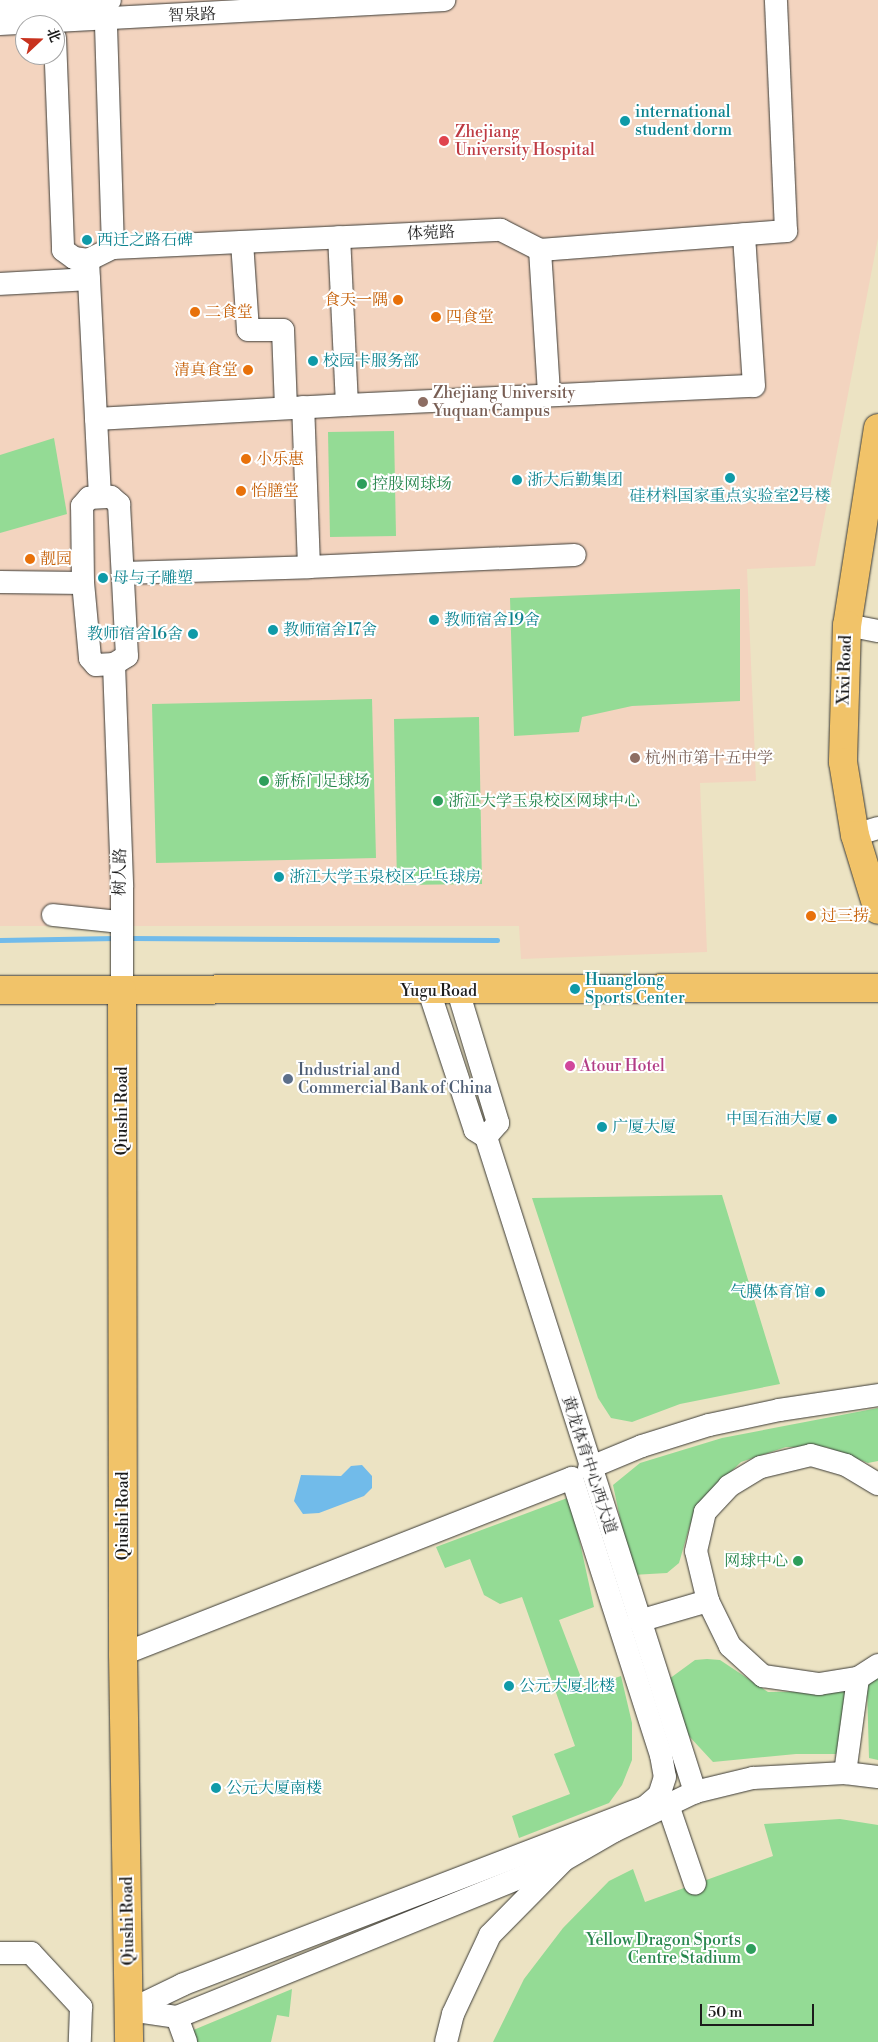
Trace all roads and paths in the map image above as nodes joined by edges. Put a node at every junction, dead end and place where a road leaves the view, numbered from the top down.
1 (444, 0) edge
2 (776, 0) edge
3 (353, 2) edge
4 (107, 6) edge
5 (0, 7) edge
6 (29, 15) edge
7 (65, 19) edge
8 (15, 23) edge
9 (0, 24) edge
10 (56, 65) edge
11 (744, 234) junction
12 (338, 238) junction
13 (242, 242) junction
14 (113, 248) junction
15 (540, 250) junction
16 (89, 270) junction
17 (0, 284) edge
18 (549, 395) junction
19 (347, 405) junction
20 (295, 408) junction
21 (96, 420) junction
22 (878, 428) edge
23 (100, 496) junction
24 (870, 525) edge
25 (575, 555) dead end
26 (310, 567) junction
27 (123, 573) junction
28 (0, 582) edge
29 (83, 583) junction
30 (847, 625) junction
31 (878, 631) edge
32 (110, 665) junction
33 (866, 832) edge
34 (878, 910) edge
35 (53, 915) dead end
36 (120, 919) junction
37 (121, 978) junction
38 (878, 988) edge
39 (0, 990) edge
40 (429, 991) junction
41 (458, 991) junction
42 (486, 1137) junction
43 (878, 1395) edge
44 (589, 1468) junction
45 (878, 1484) edge
46 (708, 1601) junction
47 (639, 1621) junction
48 (123, 1654) junction
49 (878, 1665) edge
50 (858, 1678) junction
51 (845, 1773) junction
52 (878, 1777) edge
53 (695, 1792) junction
54 (668, 1805) junction
55 (564, 1860) junction
56 (695, 1884) dead end
57 (0, 1953) edge
58 (130, 2010) junction
59 (177, 2017) junction
60 (80, 2042) edge
61 (129, 2042) edge
62 (179, 2042) edge
63 (186, 2042) edge
64 (446, 2042) edge

1 - 3 street, 智泉路
2 - 11 street
3 - 4 street, 智泉路
4 - 7 street, 智泉路
4 - 14 street
5 - 6 street, 智泉路
8 - 9 street, 智泉路
10 - 16 street
11 - 15 street
11 - 18 street
12 - 13 street, 体菀路
12 - 15 street, 体菀路
12 - 19 street
13 - 14 street, 体菀路
13 - 20 street
14 - 16 street
15 - 18 street
16 - 17 street
16 - 21 street
18 - 19 street
19 - 20 street
20 - 21 street
20 - 26 street
21 - 23 street
22 - 24 main road, Xixi Road
23 - 27 street
23 - 29 street
24 - 30 main road, Xixi Road
25 - 26 street
26 - 27 street
27 - 32 street
28 - 29 street
29 - 32 street
30 - 31 street
30 - 33 main road, Xixi Road
32 - 36 street, 树人路
33 - 34 main road, Xixi Road
35 - 36 street
36 - 37 street, 树人路
37 - 39 main road, Yugu Road
37 - 40 main road, Yugu Road
37 - 48 main road, Qiushi Road
38 - 41 main road, Yugu Road
40 - 41 main road, Yugu Road
40 - 42 street, 黄龙体育中心西大道
41 - 42 street
42 - 44 street, 黄龙体育中心西大道
43 - 44 street
44 - 47 street, 黄龙体育中心西大道
45 - 46 street
46 - 47 street
46 - 50 street
47 - 53 street, 黄龙体育中心西大道
48 - 58 main road, Qiushi Road
48 - 58 street
49 - 50 street
50 - 51 street
51 - 52 street
51 - 53 street
53 - 54 street
54 - 55 street
54 - 56 street
55 - 59 street
55 - 64 street
57 - 60 street
58 - 59 street
58 - 61 main road, Qiushi Road
59 - 62 street
59 - 63 street

